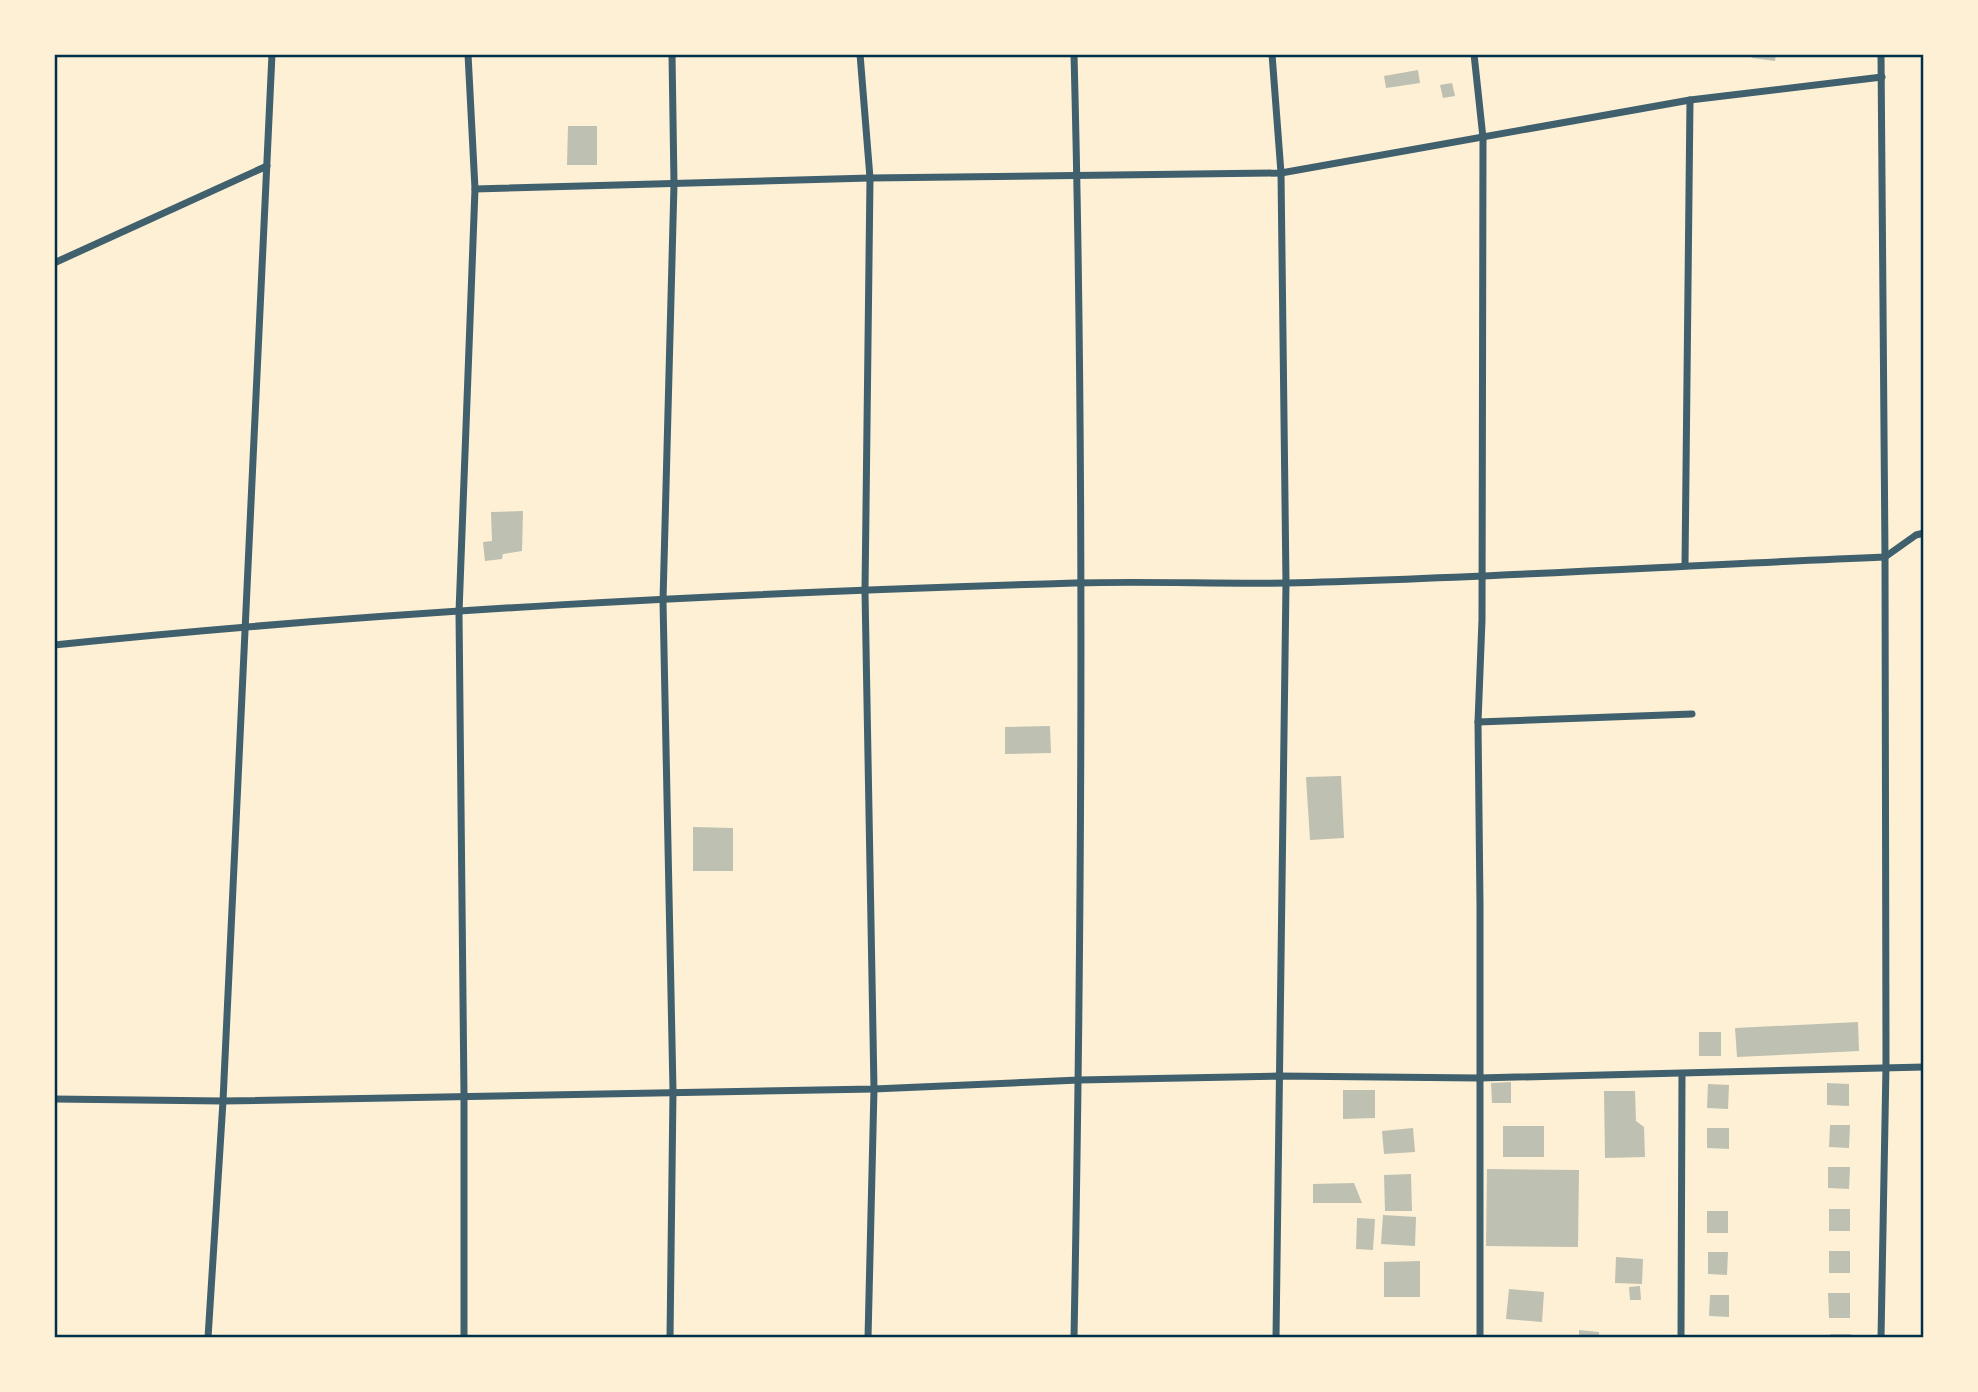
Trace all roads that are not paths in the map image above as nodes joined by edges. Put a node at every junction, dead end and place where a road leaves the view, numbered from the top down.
1 (272, 54) edge
2 (467, 54) edge
3 (672, 54) edge
4 (860, 54) edge
5 (1074, 54) edge
6 (1272, 54) edge
7 (1474, 54) edge
8 (1881, 54) edge
9 (1882, 77) junction
10 (1690, 100) junction
11 (1483, 138) junction
12 (267, 166) junction
13 (1282, 173) junction
14 (1077, 174) junction
15 (870, 178) junction
16 (674, 184) junction
17 (475, 189) junction
18 (54, 263) edge
19 (1924, 533) edge
20 (1885, 557) junction
21 (1685, 565) junction
22 (1482, 575) junction
23 (1080, 583) junction
24 (1286, 583) junction
25 (865, 590) junction
26 (663, 601) junction
27 (459, 612) junction
28 (244, 625) junction
29 (54, 645) edge
30 (1692, 714) dead end
31 (1478, 722) junction
32 (1886, 1066) junction
33 (1924, 1067) edge
34 (1682, 1074) junction
35 (1279, 1076) junction
36 (1479, 1078) junction
37 (1079, 1080) junction
38 (874, 1089) junction
39 (673, 1091) junction
40 (464, 1096) junction
41 (54, 1099) edge
42 (223, 1101) junction
43 (208, 1338) edge
44 (464, 1338) edge
45 (670, 1338) edge
46 (867, 1338) edge
47 (1074, 1338) edge
48 (1276, 1338) edge
49 (1480, 1338) edge
50 (1681, 1338) edge
51 (1881, 1338) edge

1 - 12 street
2 - 17 street
3 - 16 street
4 - 15 street
5 - 14 street
6 - 13 street
7 - 11 street
8 - 9 street
9 - 10 street
9 - 20 street
10 - 11 street
10 - 21 street
11 - 13 street
11 - 22 street
12 - 18 street
12 - 28 street
13 - 14 street
13 - 24 street
14 - 15 street
14 - 23 street
15 - 16 street
15 - 25 street
16 - 17 street
16 - 26 street
17 - 27 street
19 - 20 street
20 - 21 street
20 - 32 street
21 - 22 street
22 - 24 street
22 - 31 street
23 - 24 street
23 - 25 street
23 - 37 street
24 - 35 street
25 - 26 street
25 - 38 street
26 - 27 street
26 - 39 street
27 - 28 street
27 - 40 street
28 - 29 street
28 - 42 street
30 - 31 street
31 - 36 street
32 - 33 street
32 - 34 street
32 - 51 street
34 - 36 street
34 - 50 street
35 - 36 street
35 - 37 street
35 - 48 street
36 - 49 street
37 - 38 street
37 - 47 street
38 - 39 street
38 - 46 street
39 - 40 street
39 - 45 street
40 - 42 street
40 - 44 street
41 - 42 street
42 - 43 street

